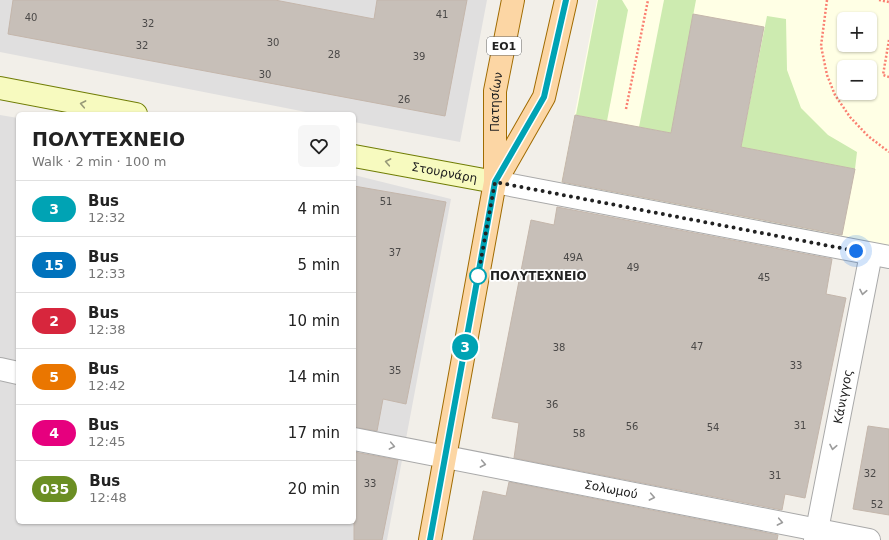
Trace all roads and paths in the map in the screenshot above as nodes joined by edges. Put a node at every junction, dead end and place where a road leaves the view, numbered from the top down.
1 (513, 0) edge
2 (566, 0) edge
3 (648, 0) edge
4 (827, 0) edge
5 (879, 0) edge
6 (889, 2) edge
7 (889, 40) edge
8 (889, 77) edge
9 (0, 88) edge
10 (626, 109) dead end
11 (126, 112) edge
12 (889, 152) edge
13 (356, 156) edge
14 (495, 182) junction
15 (880, 256) edge
16 (0, 369) edge
17 (16, 373) edge
18 (356, 439) edge
19 (445, 457) junction
20 (816, 535) edge
21 (430, 540) edge
22 (869, 540) edge

1 - 14 main road, Πατησίων / ΕΟ1
2 - 14 main road, Πατησίων / ΕΟ1
3 - 10 path
4 - 12 path
5 - 6 path
7 - 8 path
11 -> 9 main road
14 -> 13 main road, Στουρνάρη
14 - 15 street, Στουρνάρη
14 - 19 main road, Πατησίων / ΕΟ1
15 -> 20 street, Κάνιγγος
16 - 17 street
18 -> 19 street, Σολωμού
19 -> 20 street, Σολωμού
19 - 21 main road, Πατησίων / ΕΟ1
20 - 22 street, Σολωμού

